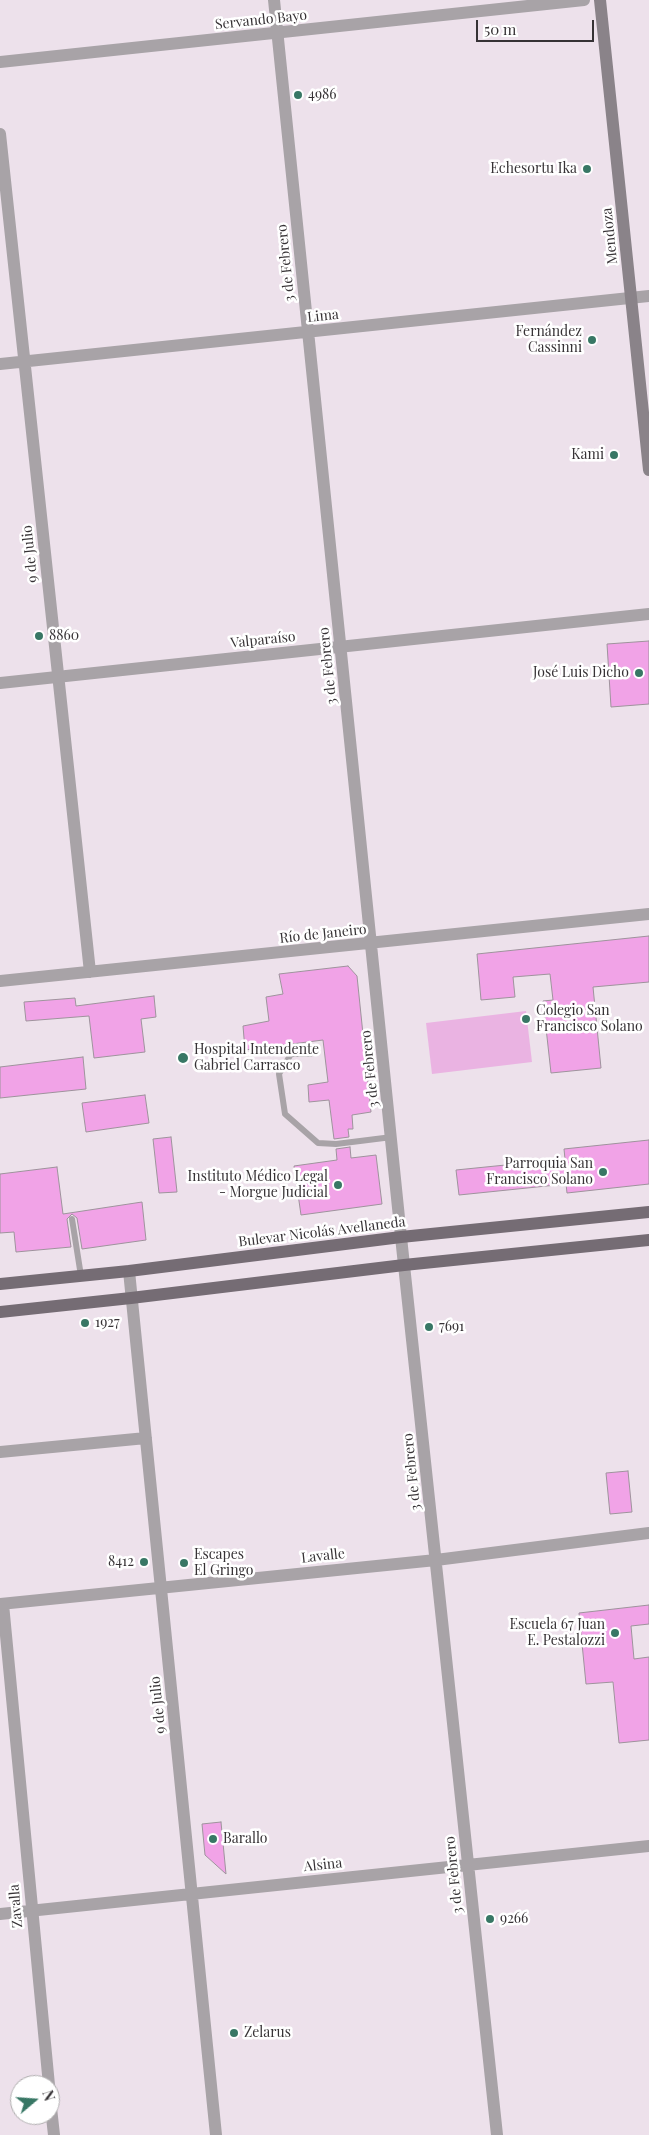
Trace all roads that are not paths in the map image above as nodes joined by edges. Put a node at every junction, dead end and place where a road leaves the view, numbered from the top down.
1 (274, 0) edge
2 (584, 0) edge
3 (600, 0) edge
4 (277, 33) junction
5 (0, 62) edge
6 (0, 134) edge
7 (649, 296) edge
8 (631, 298) junction
9 (308, 332) junction
10 (24, 362) junction
11 (0, 364) edge
12 (649, 470) edge
13 (649, 614) edge
14 (341, 647) junction
15 (58, 677) junction
16 (0, 683) edge
17 (649, 914) edge
18 (372, 944) junction
19 (90, 972) junction
20 (0, 981) edge
21 (310, 1054) dead end
22 (392, 1137) junction
23 (649, 1212) edge
24 (72, 1219) dead end
25 (401, 1237) junction
26 (649, 1240) edge
27 (404, 1265) junction
28 (130, 1271) junction
29 (81, 1276) junction
30 (0, 1284) edge
31 (132, 1298) junction
32 (0, 1312) edge
33 (146, 1438) junction
34 (0, 1452) edge
35 (649, 1533) edge
36 (436, 1560) junction
37 (161, 1588) junction
38 (1, 1604) edge
39 (649, 1846) edge
40 (468, 1865) junction
41 (192, 1894) junction
42 (31, 1910) junction
43 (0, 1914) edge
44 (48, 2075) edge
45 (216, 2135) edge
46 (497, 2135) edge

1 - 4 street, 3 de Febrero
2 - 4 street, Servando Bayo
3 - 8 main road, Mendoza
4 - 5 street, Servando Bayo
4 - 9 street, 3 de Febrero
6 - 10 street, 9 de Julio
7 - 8 street, Lima
8 - 9 street, Lima
8 - 12 main road, Mendoza
9 - 10 street, Lima
9 - 14 street, 3 de Febrero
10 - 11 street, Lima
10 - 15 street, 9 de Julio
13 - 14 street, Valparaíso
14 - 15 street, Valparaíso
14 - 18 street, 3 de Febrero
15 - 16 street, Valparaíso
15 - 19 street, 9 de Julio
17 - 18 street, Río de Janeiro
18 - 19 street, Río de Janeiro
18 - 22 street, 3 de Febrero
19 - 20 street, Río de Janeiro
21 - 22 lane
22 - 25 street, 3 de Febrero
23 - 25 main road, Bulevar Nicolás Avellaneda
24 - 29 lane
25 - 27 street, 3 de Febrero
25 - 28 main road, Bulevar Nicolás Avellaneda
26 - 27 main road
27 - 31 main road
27 - 36 street, 3 de Febrero
28 - 29 main road, Bulevar Nicolás Avellaneda
28 - 31 street, 9 de Julio
29 - 30 main road, Bulevar Nicolás Avellaneda
31 - 32 main road
31 - 33 street, 9 de Julio
33 - 34 street
33 - 37 street, 9 de Julio
35 - 36 street, Lavalle
36 - 37 street, Lavalle
36 - 40 street, 3 de Febrero
37 - 38 street, Lavalle
37 - 41 street, 9 de Julio
38 - 42 street, Zavalla
39 - 40 street, Alsina
40 - 41 street, Alsina
40 - 46 street, 3 de Febrero
41 - 42 street, Alsina
41 - 45 street, 9 de Julio
42 - 43 street, Alsina
42 - 44 street, Zavalla

